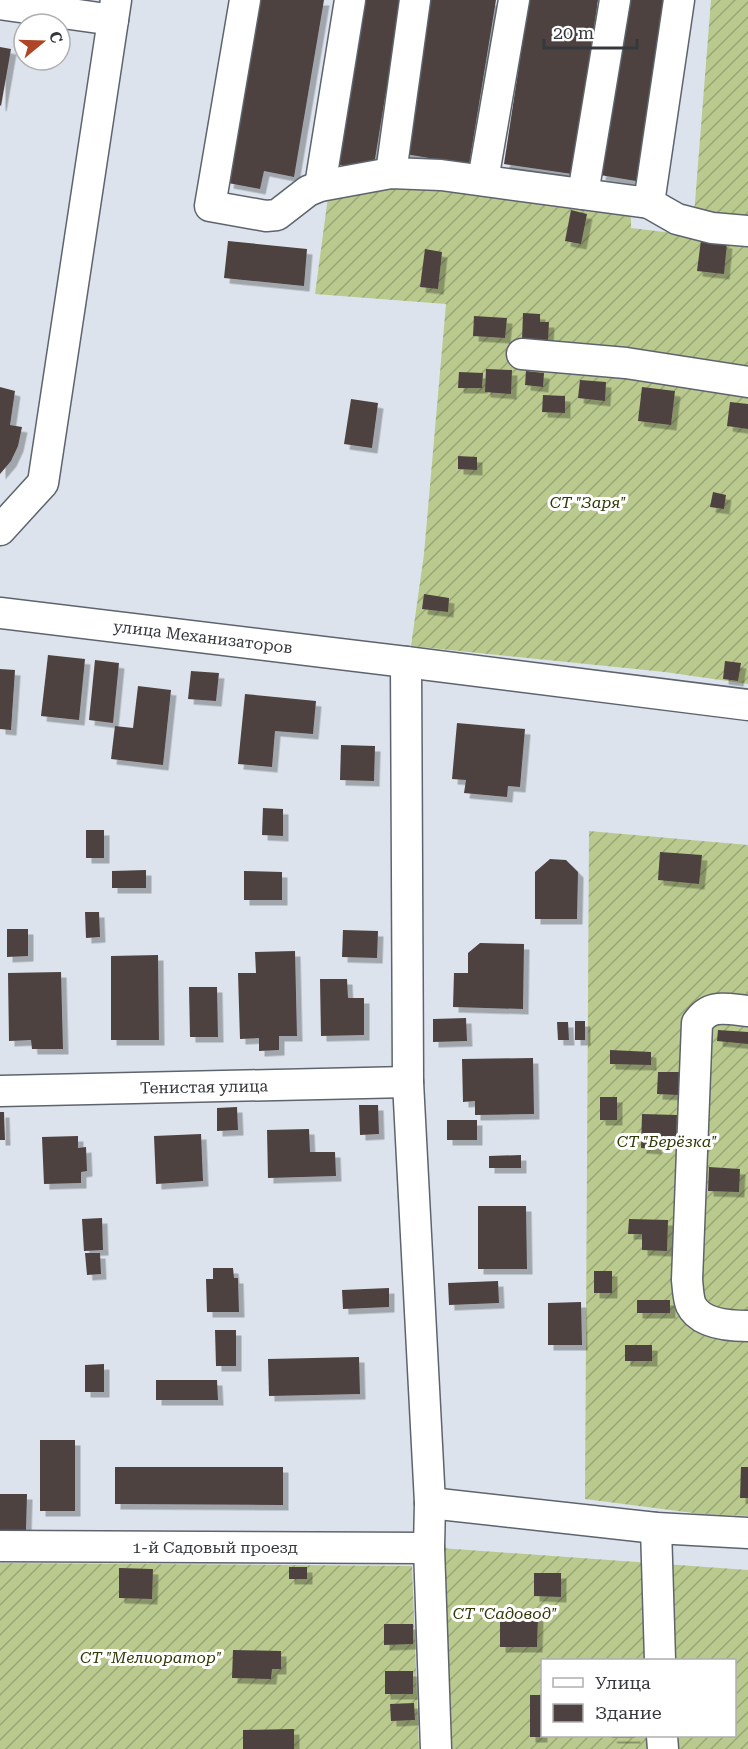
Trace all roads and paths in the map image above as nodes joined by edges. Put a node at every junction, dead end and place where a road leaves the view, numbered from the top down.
1 (244, 0) edge
2 (350, 0) edge
3 (415, 0) edge
4 (514, 0) edge
5 (615, 0) edge
6 (680, 0) edge
7 (0, 4) edge
8 (114, 10) edge
9 (391, 173) junction
10 (483, 180) junction
11 (320, 186) junction
12 (583, 194) junction
13 (649, 202) junction
14 (748, 231) edge
15 (522, 354) dead end
16 (748, 382) edge
17 (0, 530) edge
18 (0, 613) edge
19 (406, 662) junction
20 (748, 705) edge
21 (748, 1011) edge
22 (408, 1082) junction
23 (0, 1091) edge
24 (748, 1326) edge
25 (430, 1503) junction
26 (656, 1528) junction
27 (748, 1533) edge
28 (0, 1546) edge
29 (429, 1548) junction
30 (660, 1659) edge
31 (435, 1749) edge

1 - 11 street
2 - 11 street
3 - 9 street
4 - 10 street
5 - 12 street
6 - 13 street
7 - 8 street
8 - 17 street
9 - 10 street
9 - 11 street
10 - 12 street
12 - 13 street
13 - 14 street
15 - 16 street
18 - 19 street, улица Механизаторов
19 - 20 street, улица Механизаторов
19 - 22 street
21 - 24 street
22 - 23 street, Тенистая улица
22 - 25 street
25 - 26 street
25 - 29 street
26 - 27 street
26 - 30 street
28 - 29 street, 1-й Садовый проезд
29 - 31 street

